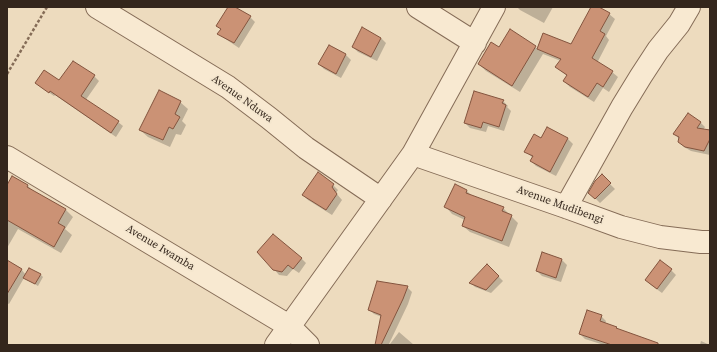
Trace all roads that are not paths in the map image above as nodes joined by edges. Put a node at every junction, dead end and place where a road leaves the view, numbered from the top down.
1 (97, 7) edge
2 (418, 7) edge
3 (494, 7) edge
4 (689, 7) edge
5 (474, 43) junction
6 (413, 154) junction
7 (7, 157) edge
8 (381, 199) junction
9 (566, 207) junction
10 (710, 242) edge
11 (289, 326) junction
12 (276, 345) edge
13 (308, 345) edge

1 - 8 street, Avenue Nduwa
2 - 5 street
3 - 5 street
4 - 9 street
5 - 6 street
6 - 8 street
6 - 9 street, Avenue Mudibengi
7 - 11 street, Avenue Iwamba
8 - 11 street
9 - 10 street, Avenue Mudibengi
11 - 12 street
11 - 13 street, Avenue Iwamba

